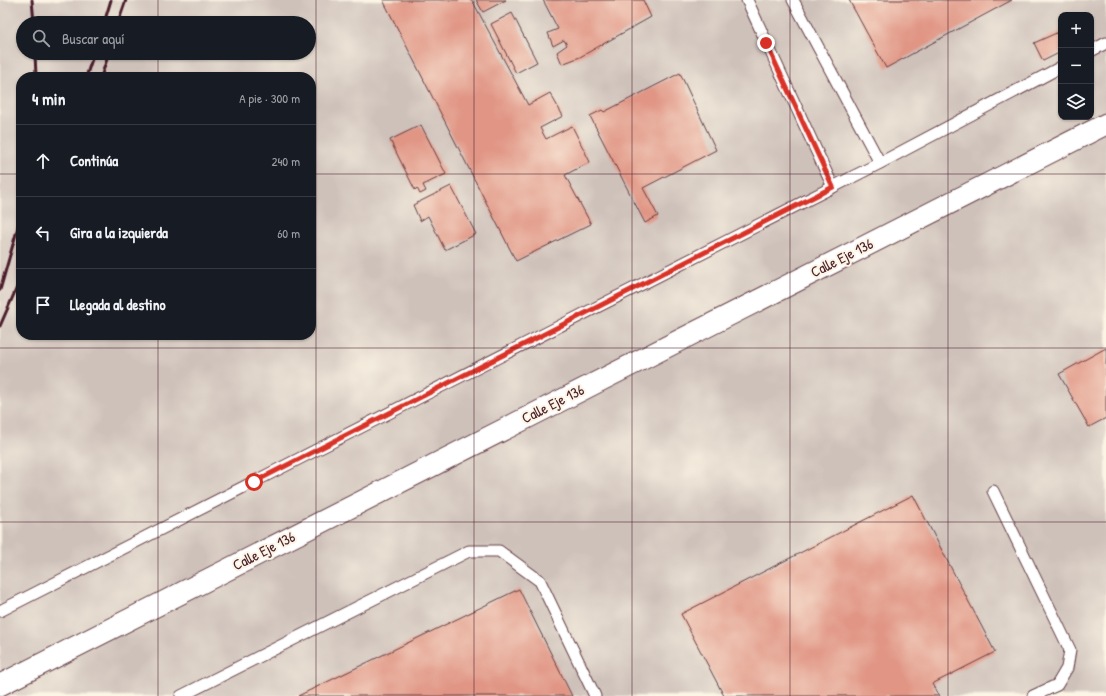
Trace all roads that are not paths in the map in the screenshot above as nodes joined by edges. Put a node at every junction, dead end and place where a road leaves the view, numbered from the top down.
1 (747, 0) edge
2 (793, 0) edge
3 (1106, 43) edge
4 (1094, 49) edge
5 (1058, 69) edge
6 (1106, 124) edge
7 (880, 163) junction
8 (833, 187) junction
9 (993, 491) dead end
10 (0, 611) edge
11 (0, 685) edge
12 (181, 696) edge
13 (595, 696) edge
14 (1033, 696) edge

1 - 8 lane
2 - 7 lane
3 - 4 lane
5 - 7 lane
6 - 11 street, Calle Eje 136
7 - 8 lane
8 - 10 lane
9 - 14 lane
12 - 13 lane

